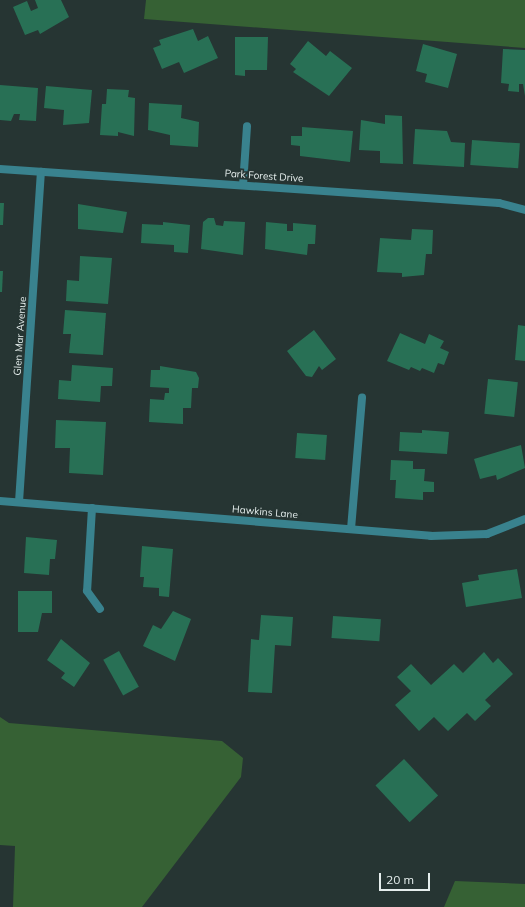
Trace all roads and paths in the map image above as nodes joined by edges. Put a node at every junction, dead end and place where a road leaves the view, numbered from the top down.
1 (247, 126) dead end
2 (0, 169) edge
3 (41, 172) junction
4 (243, 185) junction
5 (525, 210) edge
6 (362, 397) dead end
7 (0, 501) edge
8 (19, 502) junction
9 (92, 508) junction
10 (525, 519) edge
11 (351, 529) junction
12 (100, 609) dead end

1 - 4 street
2 - 3 street, Park Forest Drive
3 - 4 street, Park Forest Drive
3 - 8 street, Glen Mar Avenue
4 - 5 street, Park Forest Drive
6 - 11 street
7 - 8 street, Hawkins Lane
8 - 9 street, Hawkins Lane
9 - 11 street, Hawkins Lane
9 - 12 street
10 - 11 street, Hawkins Lane

